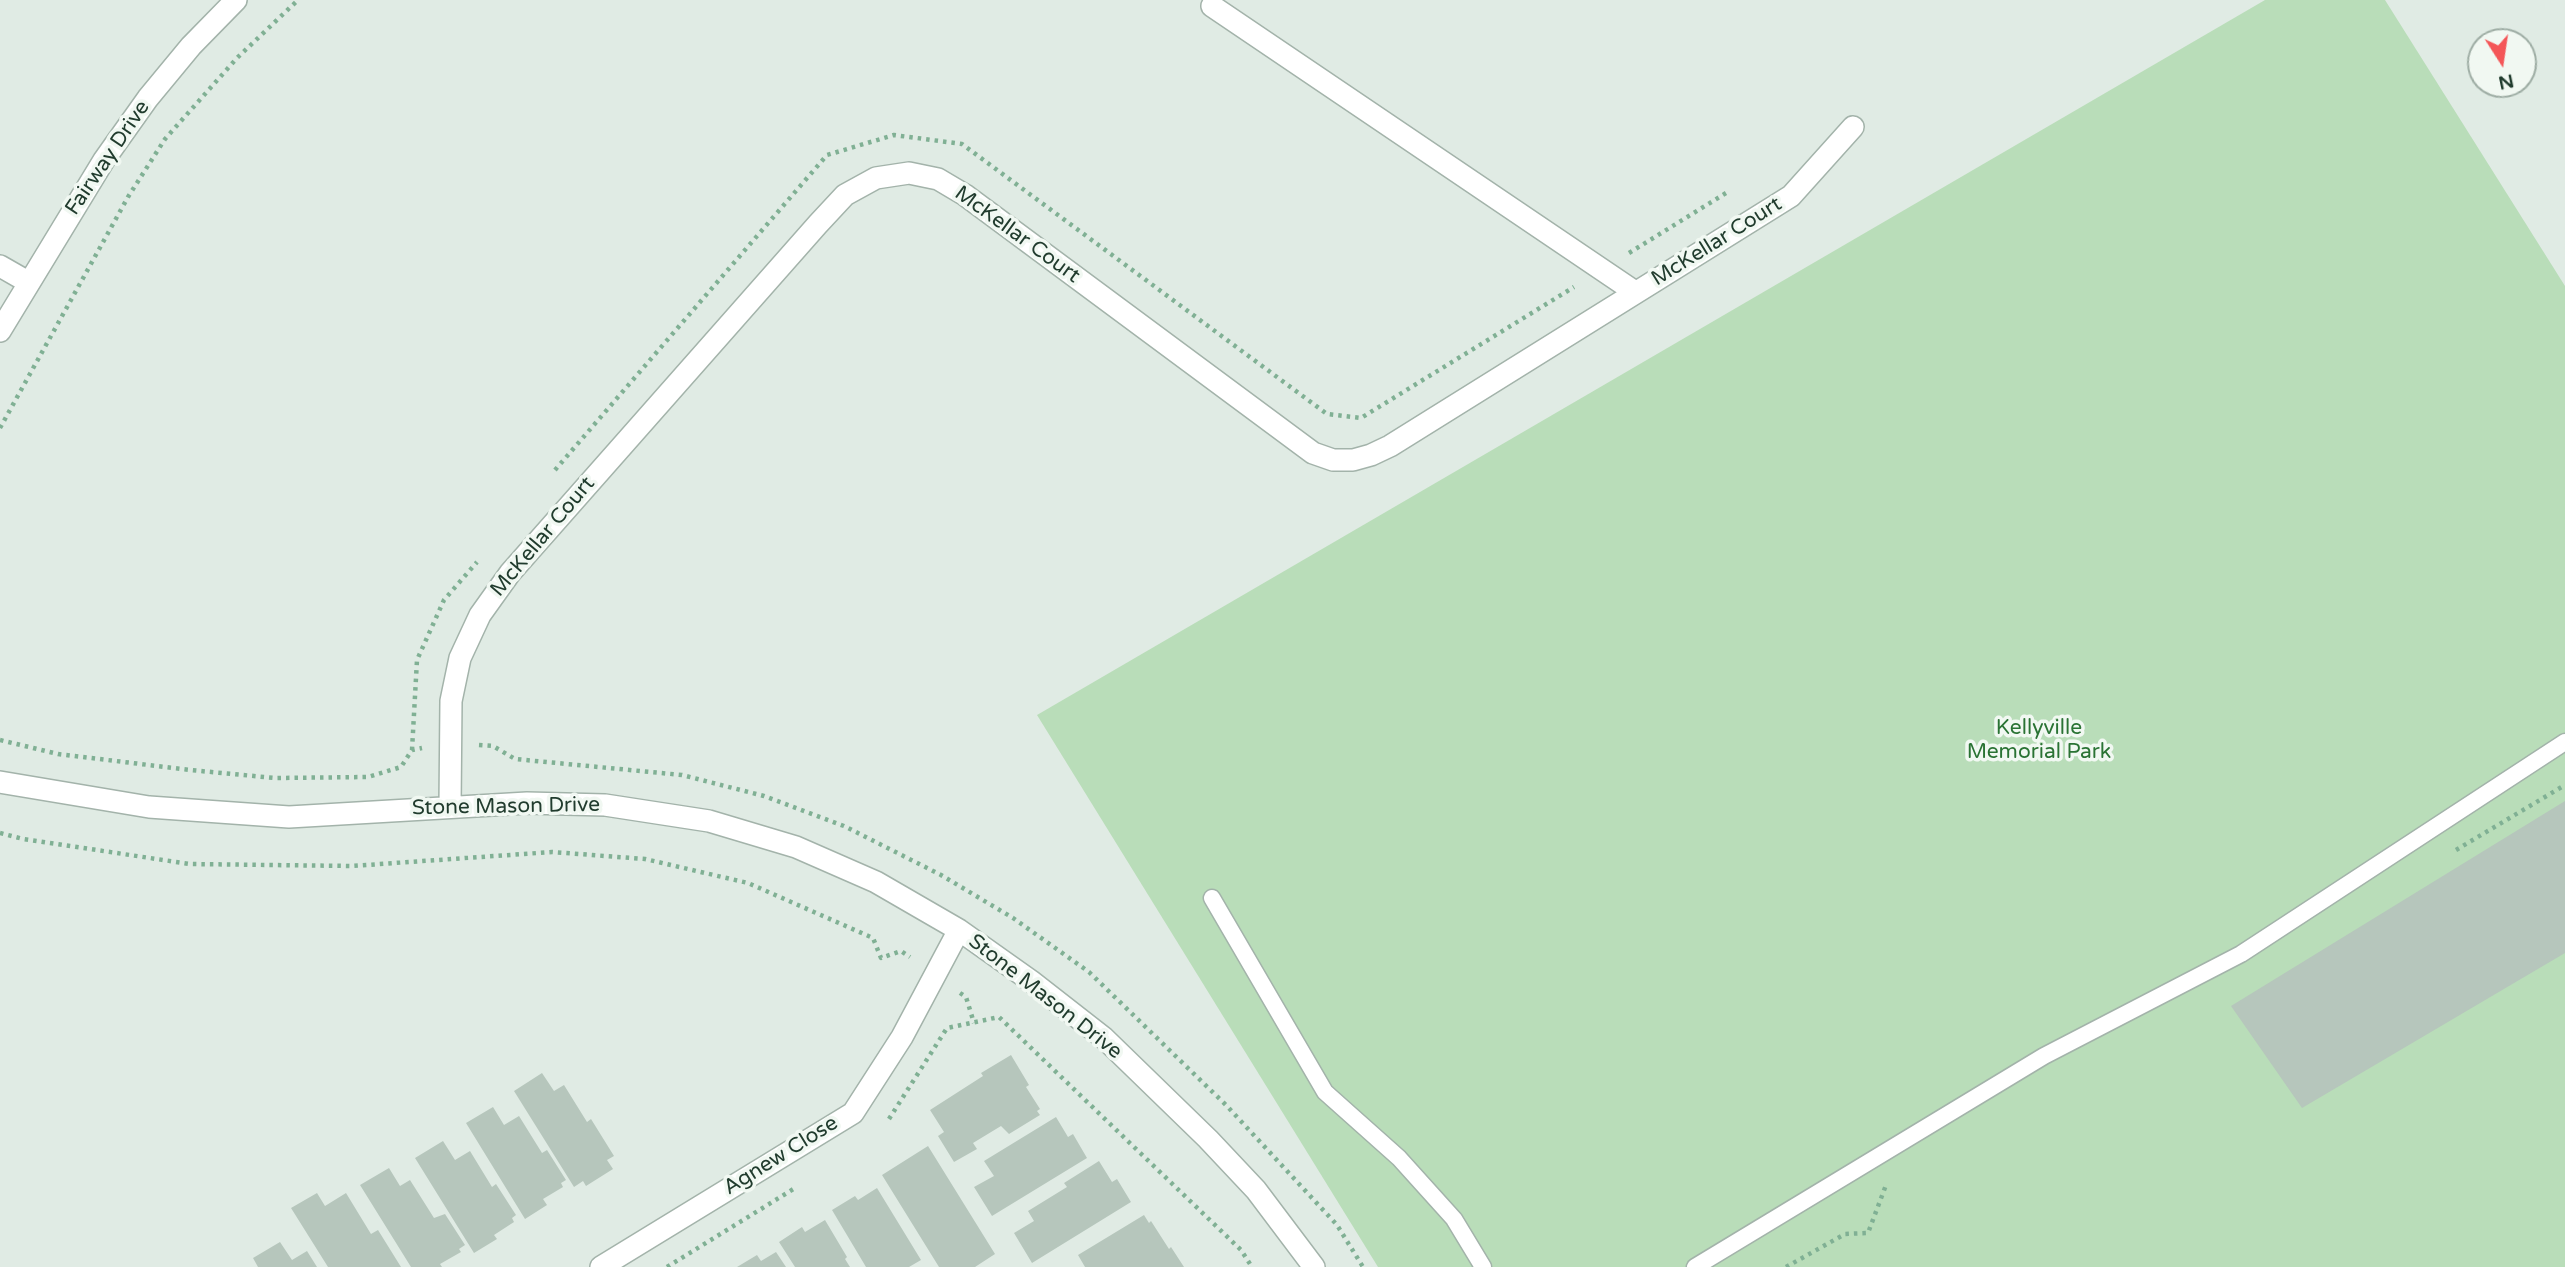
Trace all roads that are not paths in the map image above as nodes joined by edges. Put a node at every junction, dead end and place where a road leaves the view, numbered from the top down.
1 (236, 0) edge
2 (1212, 6) dead end
3 (1853, 127) dead end
4 (0, 266) edge
5 (28, 282) junction
6 (1634, 292) junction
7 (0, 331) edge
8 (2565, 742) edge
9 (0, 782) edge
10 (450, 806) junction
11 (1212, 898) dead end
12 (959, 930) junction
13 (601, 1267) edge
14 (1314, 1267) edge
15 (1483, 1267) edge
16 (1695, 1267) edge

1 - 5 street, Fairway Drive
2 - 6 street, McKellar Court
3 - 6 street, McKellar Court
4 - 5 street
5 - 7 street, Fairway Drive
6 - 10 street, McKellar Court
8 - 16 lane
9 - 10 street, Stone Mason Drive
10 - 12 street, Stone Mason Drive
11 - 15 lane
12 - 13 street, Agnew Close
12 - 14 street, Stone Mason Drive

